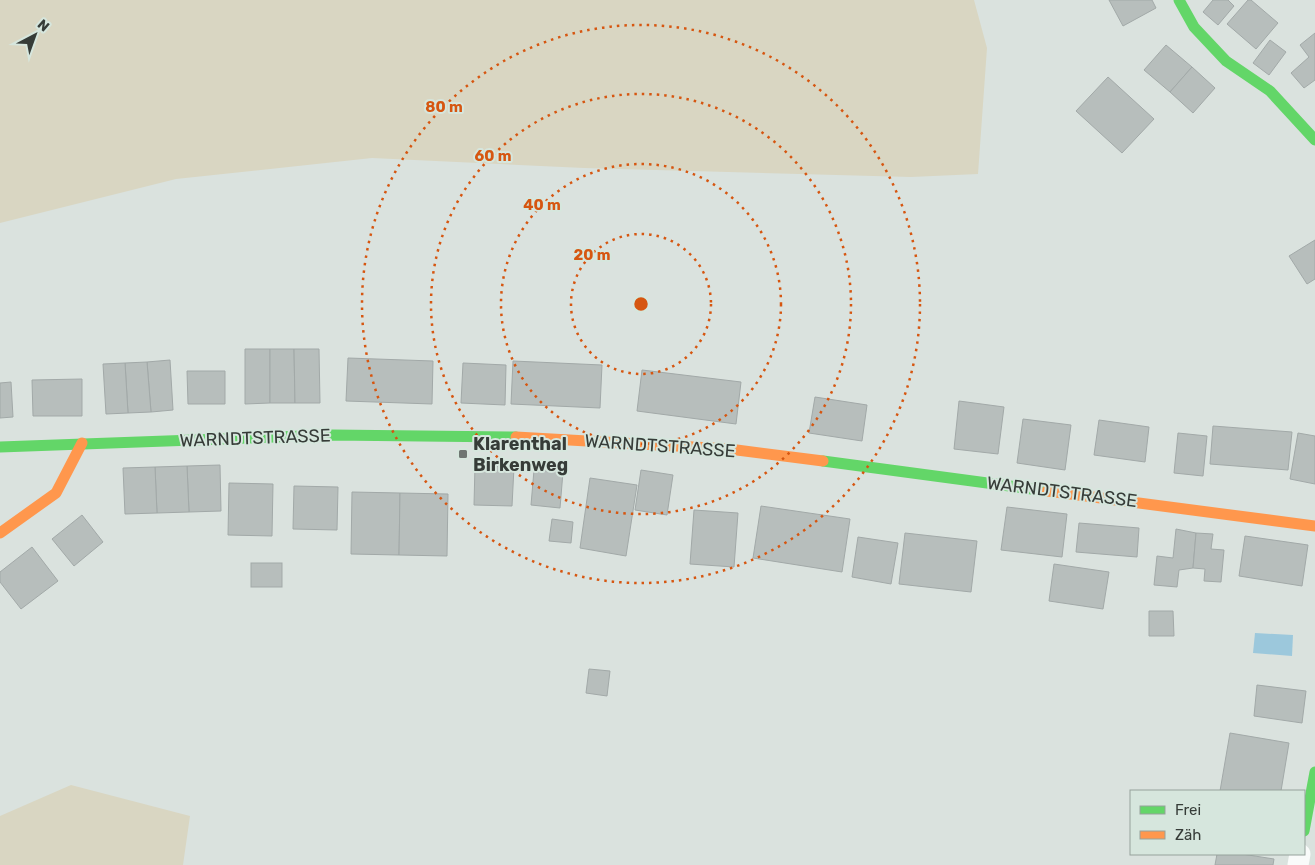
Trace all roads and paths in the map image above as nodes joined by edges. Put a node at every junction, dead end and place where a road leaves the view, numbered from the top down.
1 (1179, 0) edge
2 (1315, 140) edge
3 (82, 443) junction
4 (0, 447) edge
5 (1315, 526) edge
6 (0, 533) edge
7 (1315, 772) edge
8 (1305, 826) edge

1 - 2 main road
3 - 4 main road, WARNDTSTRASSE
3 - 5 main road, WARNDTSTRASSE
3 - 6 main road
7 - 8 main road

